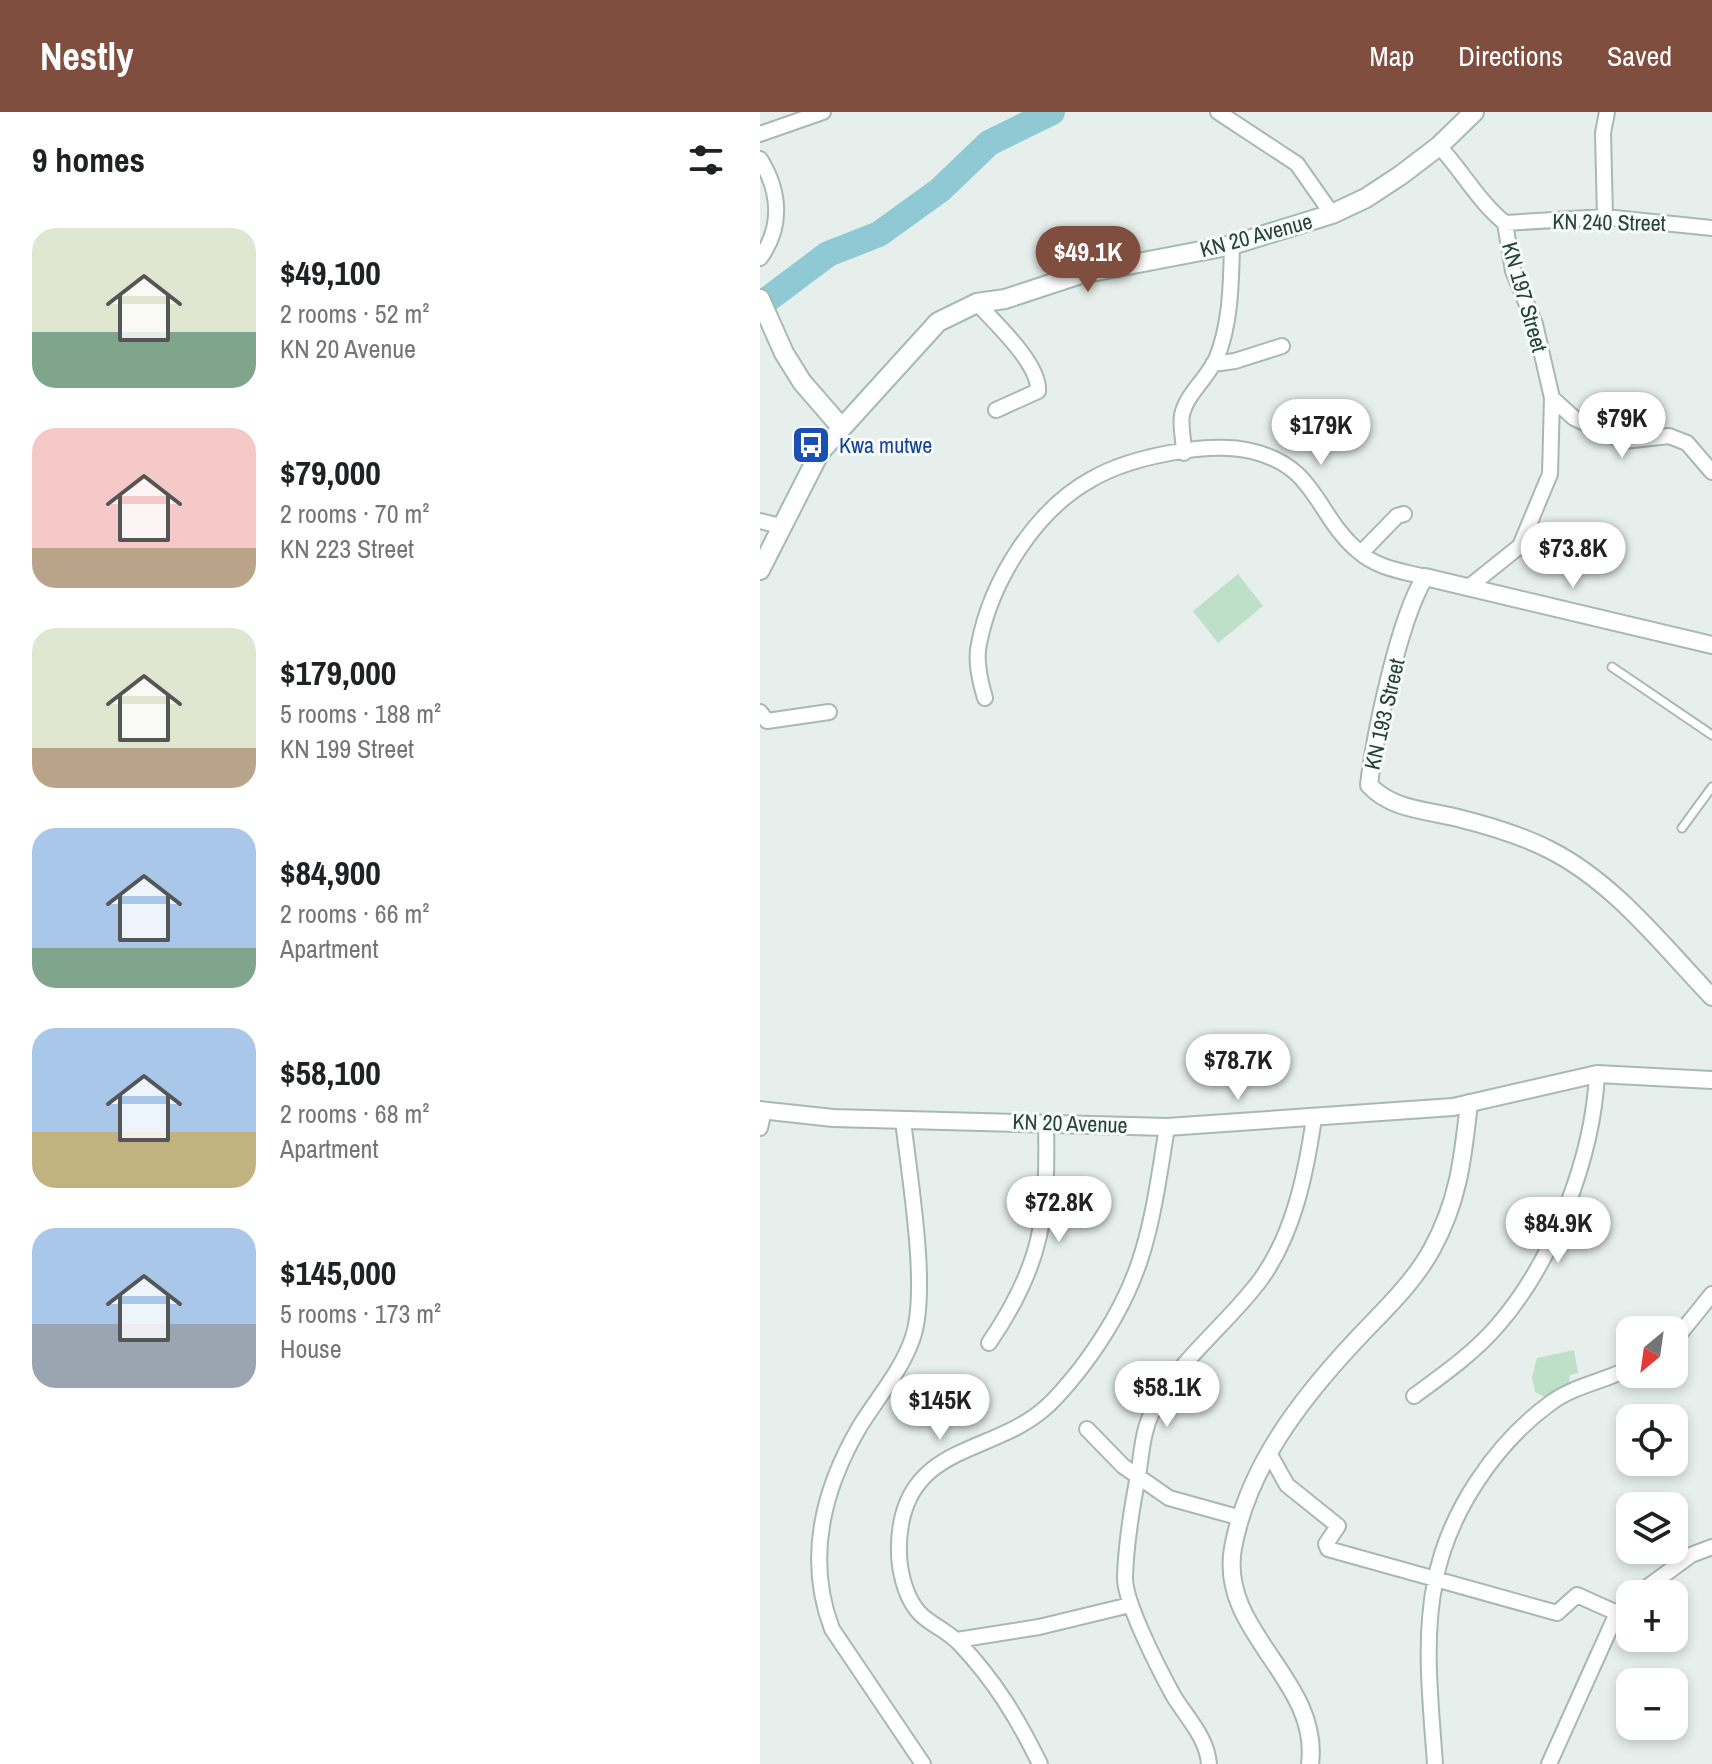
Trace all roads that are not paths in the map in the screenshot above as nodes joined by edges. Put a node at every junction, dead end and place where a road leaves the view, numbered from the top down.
1 (823, 112) edge
2 (1218, 112) edge
3 (1474, 112) edge
4 (1607, 112) edge
5 (760, 134) edge
6 (1439, 146) junction
7 (760, 159) edge
8 (1332, 214) junction
9 (1605, 217) junction
10 (1505, 223) junction
11 (1712, 228) edge
12 (1232, 245) junction
13 (760, 258) edge
14 (760, 300) edge
15 (977, 303) junction
16 (1282, 346) dead end
17 (1213, 364) junction
18 (1552, 398) junction
19 (996, 410) dead end
20 (841, 427) junction
21 (1184, 453) junction
22 (1712, 472) edge
23 (1404, 514) dead end
24 (760, 521) edge
25 (780, 526) junction
26 (1361, 553) junction
27 (760, 570) edge
28 (1425, 577) junction
29 (1470, 586) junction
30 (1712, 645) edge
31 (1612, 667) dead end
32 (985, 698) dead end
33 (760, 712) edge
34 (829, 712) dead end
35 (1712, 735) edge
36 (1712, 787) edge
37 (1682, 828) dead end
38 (1712, 997) edge
39 (1597, 1074) junction
40 (1712, 1080) edge
41 (1469, 1103) junction
42 (762, 1110) edge
43 (1314, 1118) junction
44 (903, 1120) junction
45 (1046, 1122) junction
46 (1167, 1127) junction
47 (760, 1128) edge
48 (1712, 1294) edge
49 (1688, 1324) edge
50 (989, 1343) dead end
51 (1616, 1373) edge
52 (1414, 1396) dead end
53 (1087, 1429) dead end
54 (1269, 1453) junction
55 (1138, 1479) junction
56 (1241, 1518) junction
57 (1712, 1547) edge
58 (1657, 1580) edge
59 (1435, 1582) junction
60 (1130, 1605) junction
61 (1616, 1613) edge
62 (1616, 1615) edge
63 (957, 1640) junction
64 (923, 1764) edge
65 (1040, 1764) edge
66 (1209, 1764) edge
67 (1310, 1764) edge
68 (1435, 1764) edge
69 (1549, 1764) edge

1 - 5 street
2 - 8 street
3 - 6 main road, KN 20 Avenue
4 - 9 street
6 - 8 main road, KN 20 Avenue
6 - 10 street, KN 197 Street
7 - 13 street
8 - 12 main road, KN 20 Avenue
9 - 10 street, KN 240 Street
9 - 11 street, KN 240 Street
10 - 18 street, KN 197 Street
12 - 15 main road, KN 20 Avenue
12 - 17 street
14 - 20 main road
15 - 19 street
15 - 20 main road, KN 20 Avenue
16 - 17 street
17 - 21 street
18 - 22 street
18 - 29 street, KN 197 Street
20 - 25 main road, KN 20 Avenue
21 - 26 street
21 - 32 street
23 - 26 street
24 - 25 street
25 - 27 main road, KN 20 Avenue
26 - 28 street
28 - 29 street
28 - 38 street, KN 193 Street
29 - 30 street
31 - 35 lane
33 - 34 street
36 - 37 lane
39 - 40 street, KN 20 Avenue
39 - 41 street, KN 20 Avenue
39 - 52 street
41 - 43 street, KN 20 Avenue
41 - 54 street
42 - 44 street, KN 20 Avenue
42 - 47 street
43 - 46 street, KN 20 Avenue
43 - 55 street
44 - 45 street, KN 20 Avenue
44 - 64 street
45 - 46 street, KN 20 Avenue
45 - 50 street
46 - 63 street
48 - 49 street
51 - 59 street
53 - 55 street
54 - 56 street
54 - 59 street
55 - 56 street
55 - 60 street
56 - 67 street
57 - 58 street
59 - 61 street
59 - 68 street
60 - 63 street
60 - 66 street
62 - 69 street
63 - 65 street

